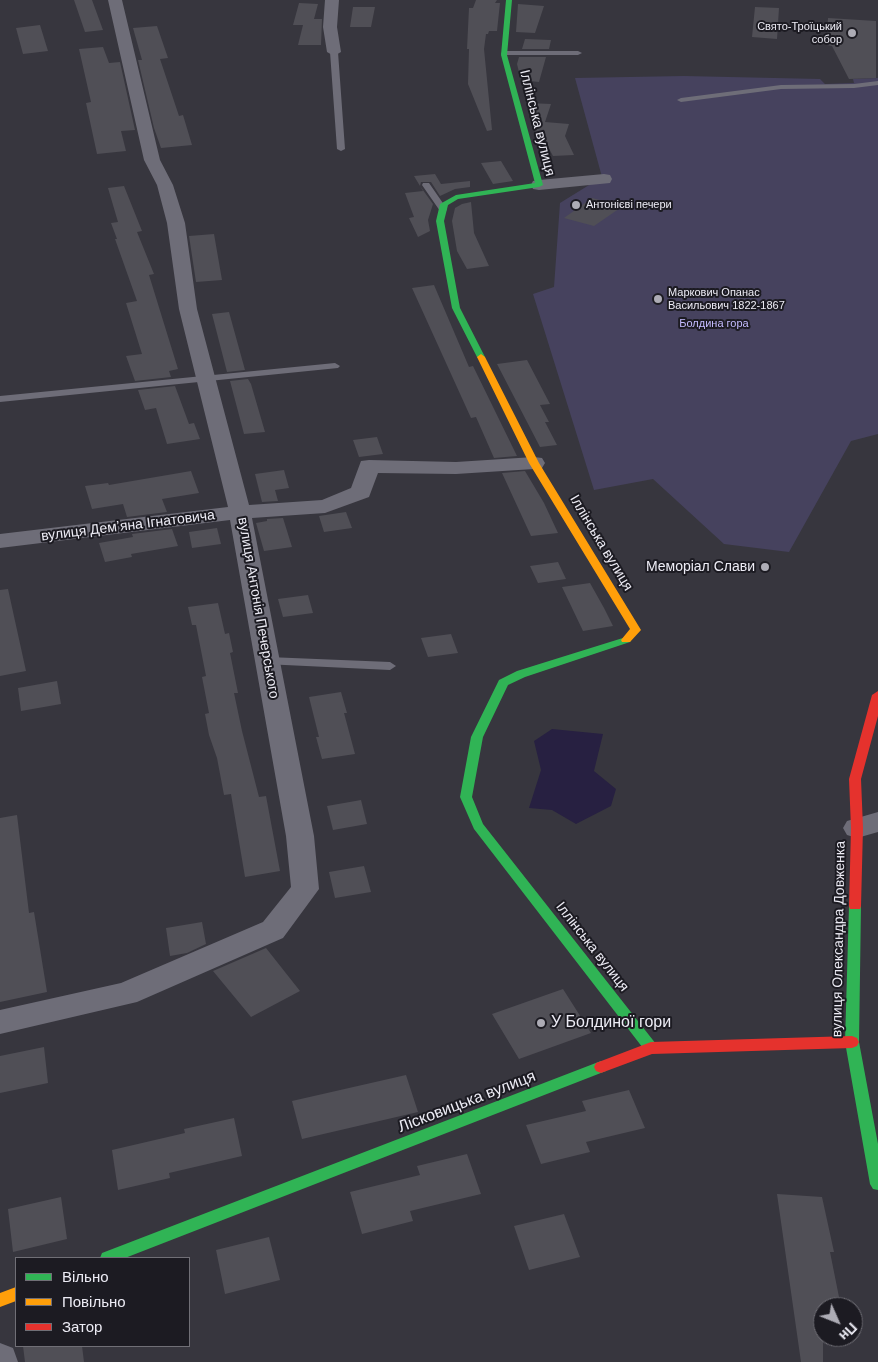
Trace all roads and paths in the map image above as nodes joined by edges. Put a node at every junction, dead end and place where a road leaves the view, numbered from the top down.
1 (115, 0) edge
2 (332, 0) edge
3 (509, 0) edge
4 (334, 52) joint
5 (504, 53) junction
6 (578, 54) dead end
7 (878, 83) edge
8 (680, 100) dead end
9 (341, 149) dead end
10 (604, 179) dead end
11 (426, 185) dead end
12 (540, 185) junction
13 (443, 209) junction
14 (334, 366) dead end
15 (206, 377) junction
16 (0, 399) edge
17 (534, 463) junction
18 (240, 512) junction
19 (0, 541) edge
20 (268, 661) junction
21 (390, 666) dead end
22 (878, 695) edge
23 (867, 825) edge
24 (0, 1022) edge
25 (852, 1042) junction
26 (652, 1048) junction
27 (878, 1184) edge
28 (111, 1257) edge
29 (15, 1294) edge
30 (0, 1300) edge

1 - 15 street, вулиця Антонія Печерського
2 - 4 street
3 - 5 street, Іллінська вулиця
4 - 9 lane
5 - 6 lane
5 - 12 street, Іллінська вулиця
7 - 8 lane
10 - 12 street
11 - 13 lane
12 - 13 street, Іллінська вулиця
13 - 17 street, Іллінська вулиця
14 - 15 lane
15 - 16 lane
15 - 18 street, вулиця Антонія Печерського
17 - 18 street, вулиця Демʼяна Ігнатовича
17 - 26 street, Іллінська вулиця
18 - 19 street, вулиця Демʼяна Ігнатовича
18 - 20 street, вулиця Антонія Печерського
20 - 21 lane
20 - 24 street, вулиця Антонія Печерського
22 - 23 street, вулиця Олександра Довженка
23 - 25 street, вулиця Олександра Довженка
25 - 26 street, Лісковицька вулиця
25 - 27 street, вулиця Олександра Довженка
26 - 28 street, Лісковицька вулиця
29 - 30 street

